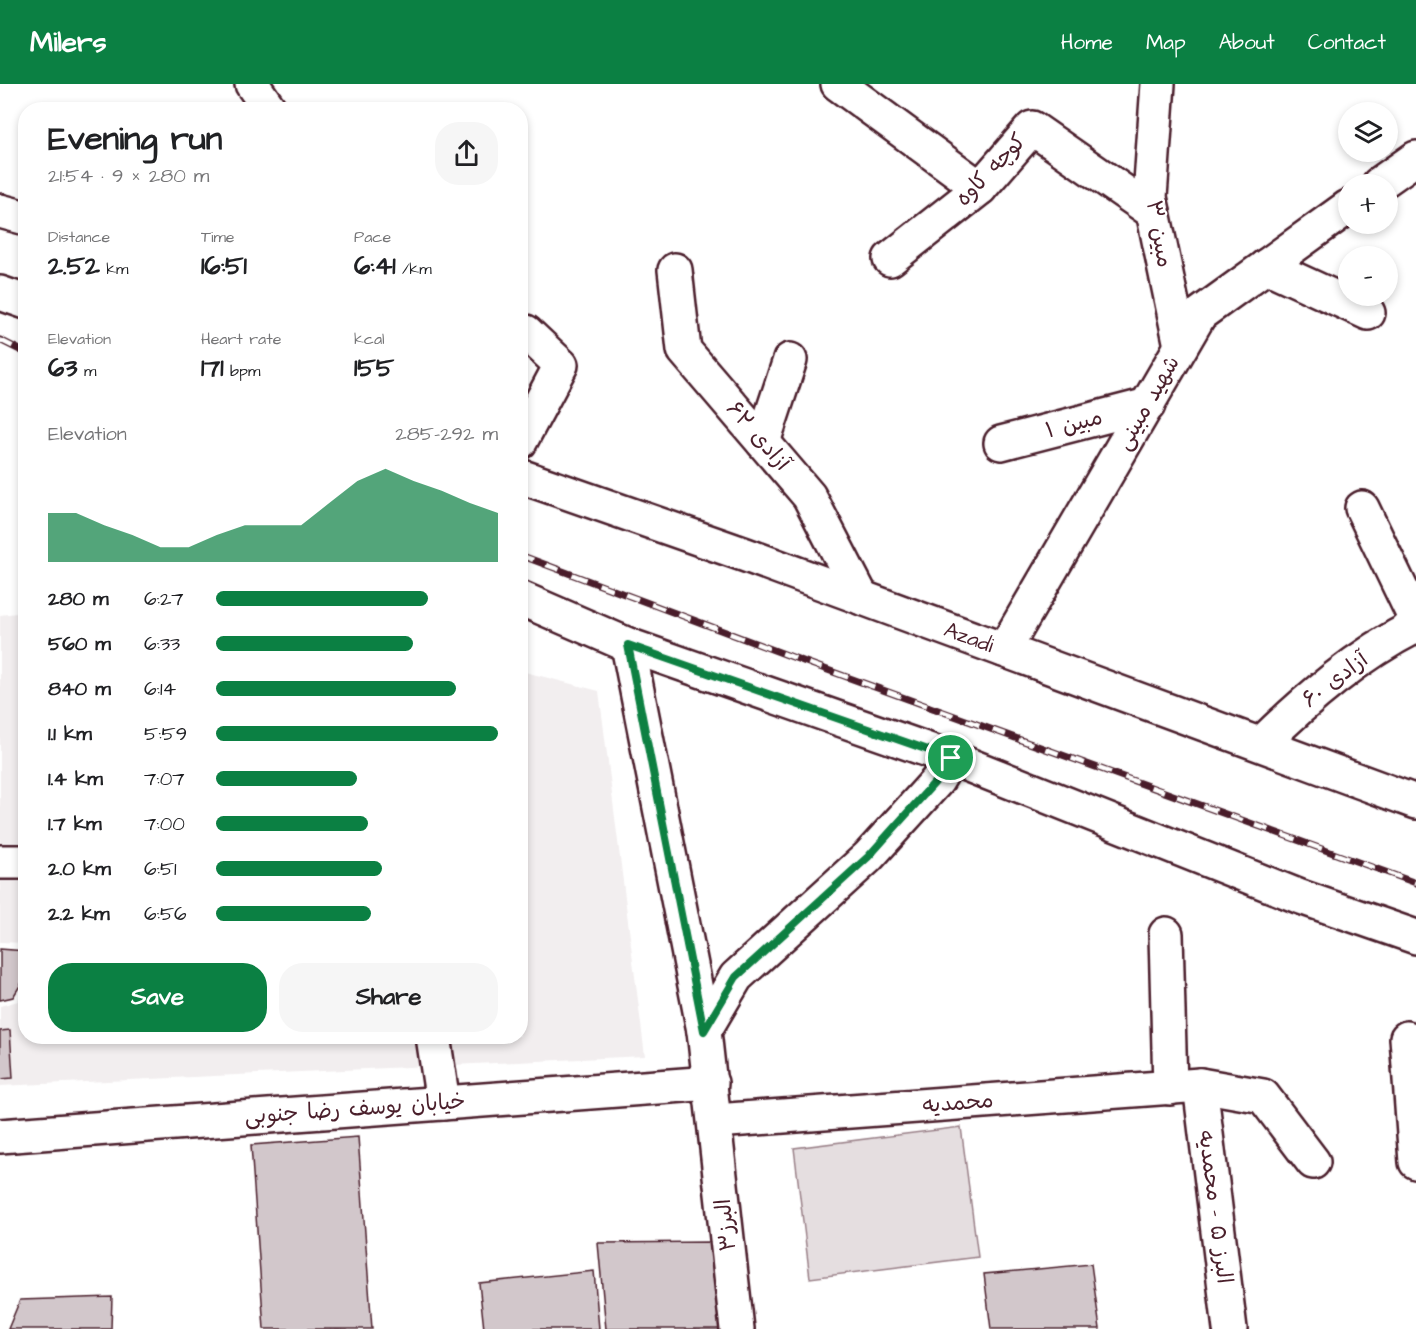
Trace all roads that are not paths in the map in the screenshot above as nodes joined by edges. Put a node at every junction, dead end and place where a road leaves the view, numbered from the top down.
1 (252, 84) edge
2 (838, 84) edge
3 (1158, 84) edge
4 (264, 102) edge
5 (1416, 158) edge
6 (1393, 174) edge
7 (980, 189) junction
8 (0, 211) edge
9 (1153, 212) junction
10 (1338, 214) edge
11 (18, 216) edge
12 (890, 259) dead end
13 (1266, 266) junction
14 (675, 270) dead end
15 (0, 293) edge
16 (18, 299) edge
17 (1368, 313) dead end
18 (528, 334) edge
19 (1181, 346) junction
20 (790, 360) dead end
21 (1148, 405) junction
22 (528, 427) edge
23 (763, 442) junction
24 (1001, 443) dead end
25 (528, 479) edge
26 (1362, 508) dead end
27 (862, 598) junction
28 (528, 601) edge
29 (1416, 620) edge
30 (1416, 626) edge
31 (628, 645) junction
32 (1004, 650) junction
33 (1261, 744) junction
34 (951, 758) junction
35 (1416, 802) edge
36 (0, 862) edge
37 (18, 862) edge
38 (1166, 934) dead end
39 (1416, 937) edge
40 (704, 1031) junction
41 (1407, 1038) dead end
42 (434, 1044) edge
43 (711, 1083) junction
44 (1185, 1086) junction
45 (443, 1103) junction
46 (1414, 1117) edge
47 (716, 1121) junction
48 (0, 1136) edge
49 (1313, 1162) dead end
50 (1416, 1162) edge
51 (737, 1329) edge
52 (1230, 1329) edge

1 - 4 street
2 - 7 street
3 - 9 street, مبین ۳
5 - 6 street
7 - 9 street, کوچه کاوه
7 - 12 street, کوچه کاوه
8 - 11 street
9 - 19 street, مبین ۳
10 - 13 street, شهید مبینی
13 - 17 street
13 - 19 street, شهید مبینی
14 - 23 street, آزادی ۶۲
15 - 16 street
18 - 22 street
19 - 21 street, شهید مبینی
20 - 23 street
21 - 24 street, مبین ۱
21 - 32 street, شهید مبینی
23 - 27 street, آزادی ۶۲
25 - 27 street, Azadi
26 - 29 street
27 - 32 street, Azadi
28 - 31 street
30 - 33 street, آزادی ۶۰
31 - 34 street
31 - 40 street
32 - 33 street, Azadi
33 - 35 street, Azadi
34 - 39 street
34 - 40 street
36 - 37 street
38 - 44 street, البرز ۵ - محمدیه
40 - 43 street
41 - 46 street
42 - 45 street
43 - 45 street, خیابان یوسف رضا جنوبی
43 - 47 street
44 - 47 street, محمدیه
44 - 49 street, محمدیه
44 - 52 street, البرز ۵ - محمدیه
45 - 48 street, خیابان یوسف رضا جنوبی
46 - 50 street
47 - 51 street, البرز۳

